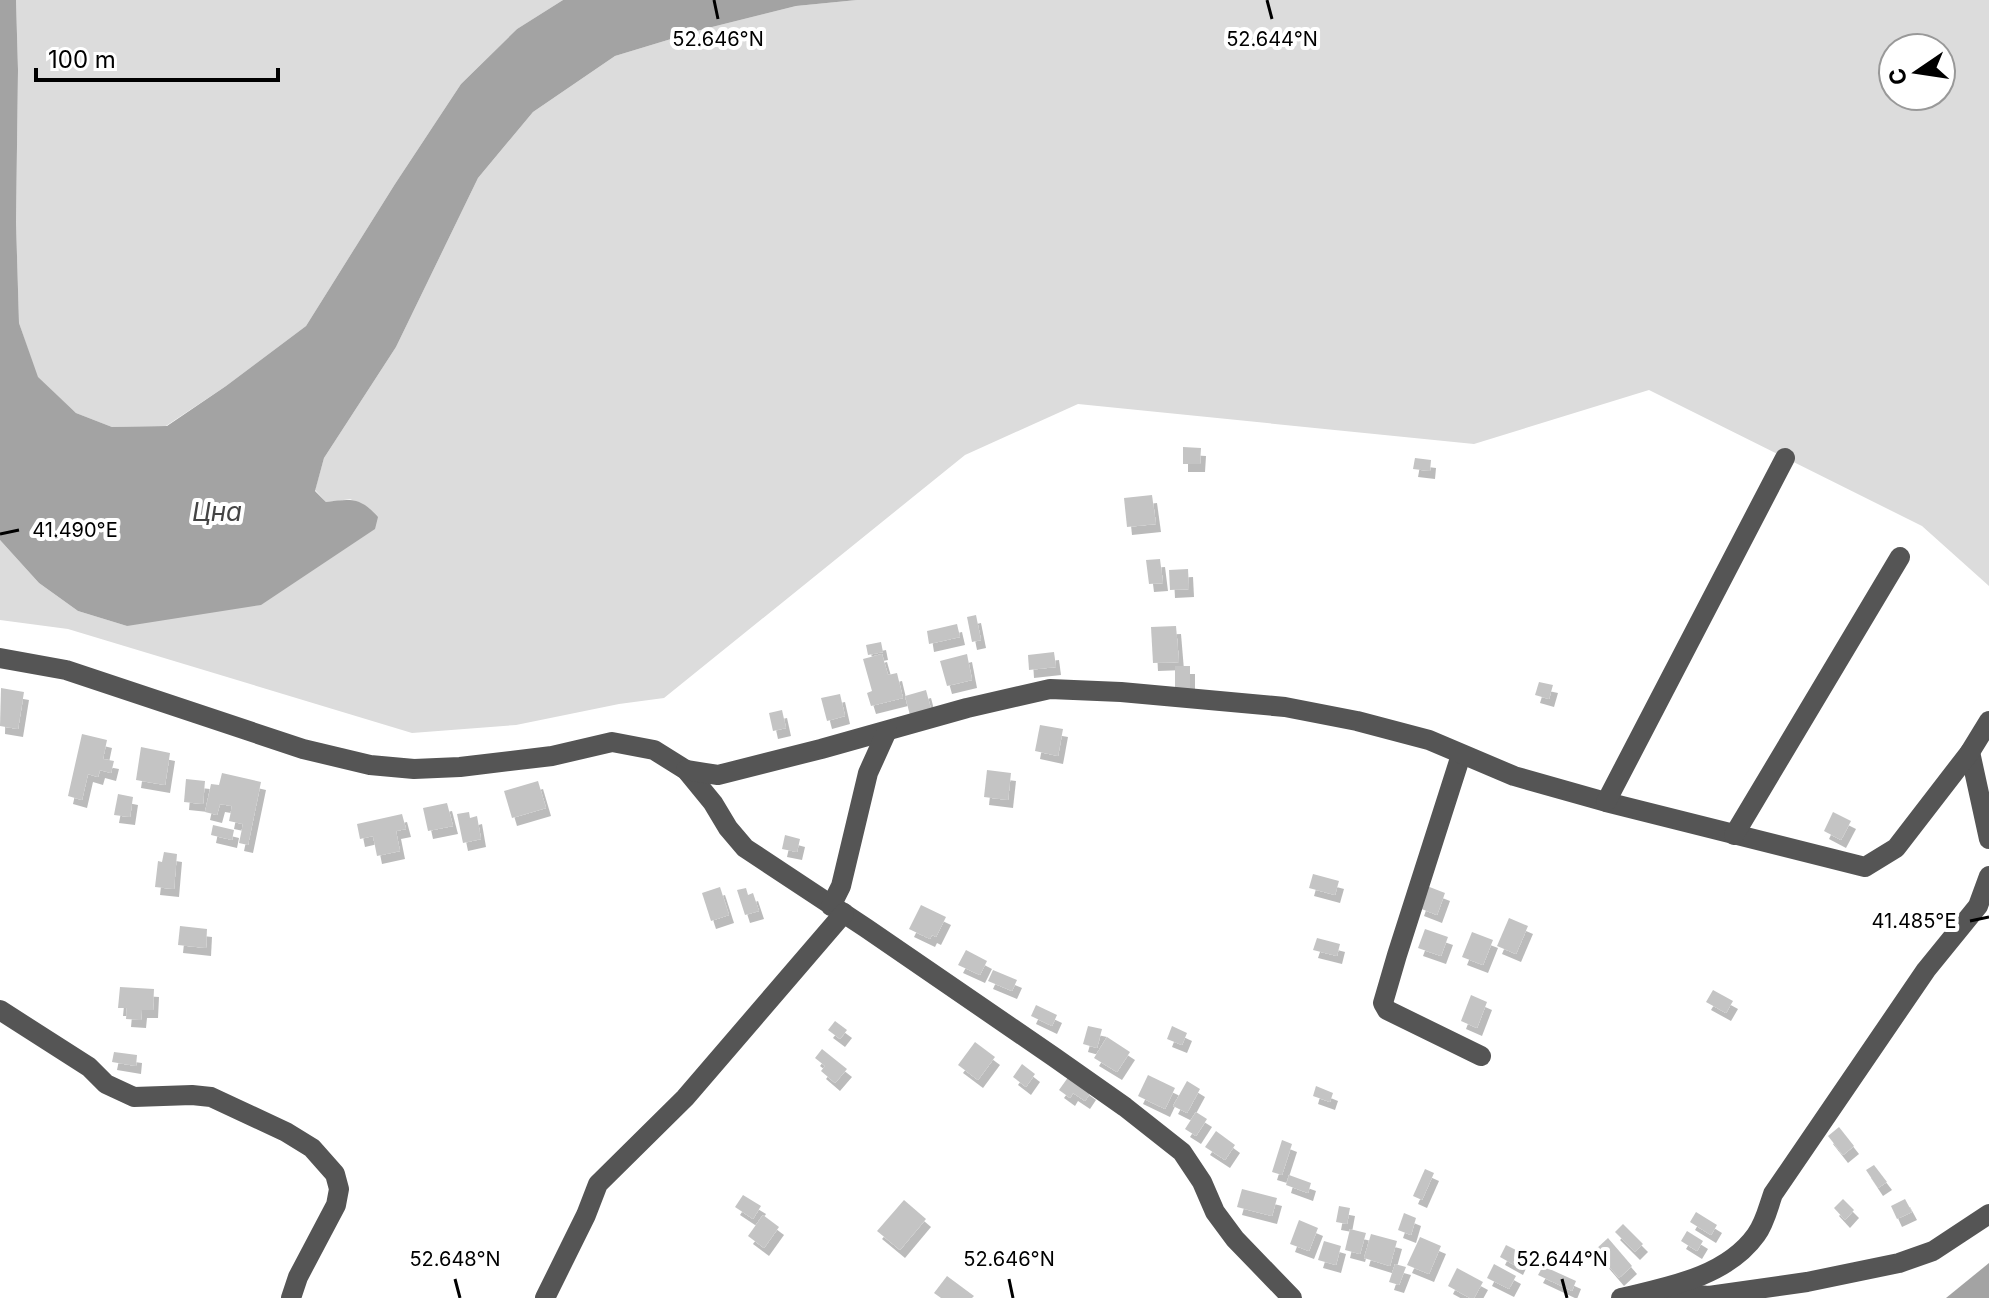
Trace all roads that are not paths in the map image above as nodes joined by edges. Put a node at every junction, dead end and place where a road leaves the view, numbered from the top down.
1 (1785, 458) dead end
2 (1900, 557) dead end
3 (0, 658) edge
4 (1989, 721) edge
5 (887, 731) junction
6 (1970, 752) junction
7 (1461, 755) junction
8 (686, 770) junction
9 (1606, 802) junction
10 (1734, 835) junction
11 (1989, 839) edge
12 (1989, 876) edge
13 (838, 910) junction
14 (0, 1010) edge
15 (1481, 1056) dead end
16 (1989, 1214) edge
17 (1651, 1291) junction
18 (291, 1298) edge
19 (545, 1298) edge
20 (1292, 1298) edge
21 (1621, 1298) edge

1 - 9 street
2 - 10 street
3 - 8 street
4 - 6 street
5 - 7 street
5 - 8 street
5 - 13 street
6 - 10 street
6 - 11 street
7 - 9 street
7 - 15 street
8 - 13 street
9 - 10 street
12 - 17 street
13 - 19 street
13 - 20 street
14 - 18 street
16 - 17 street
17 - 21 street

